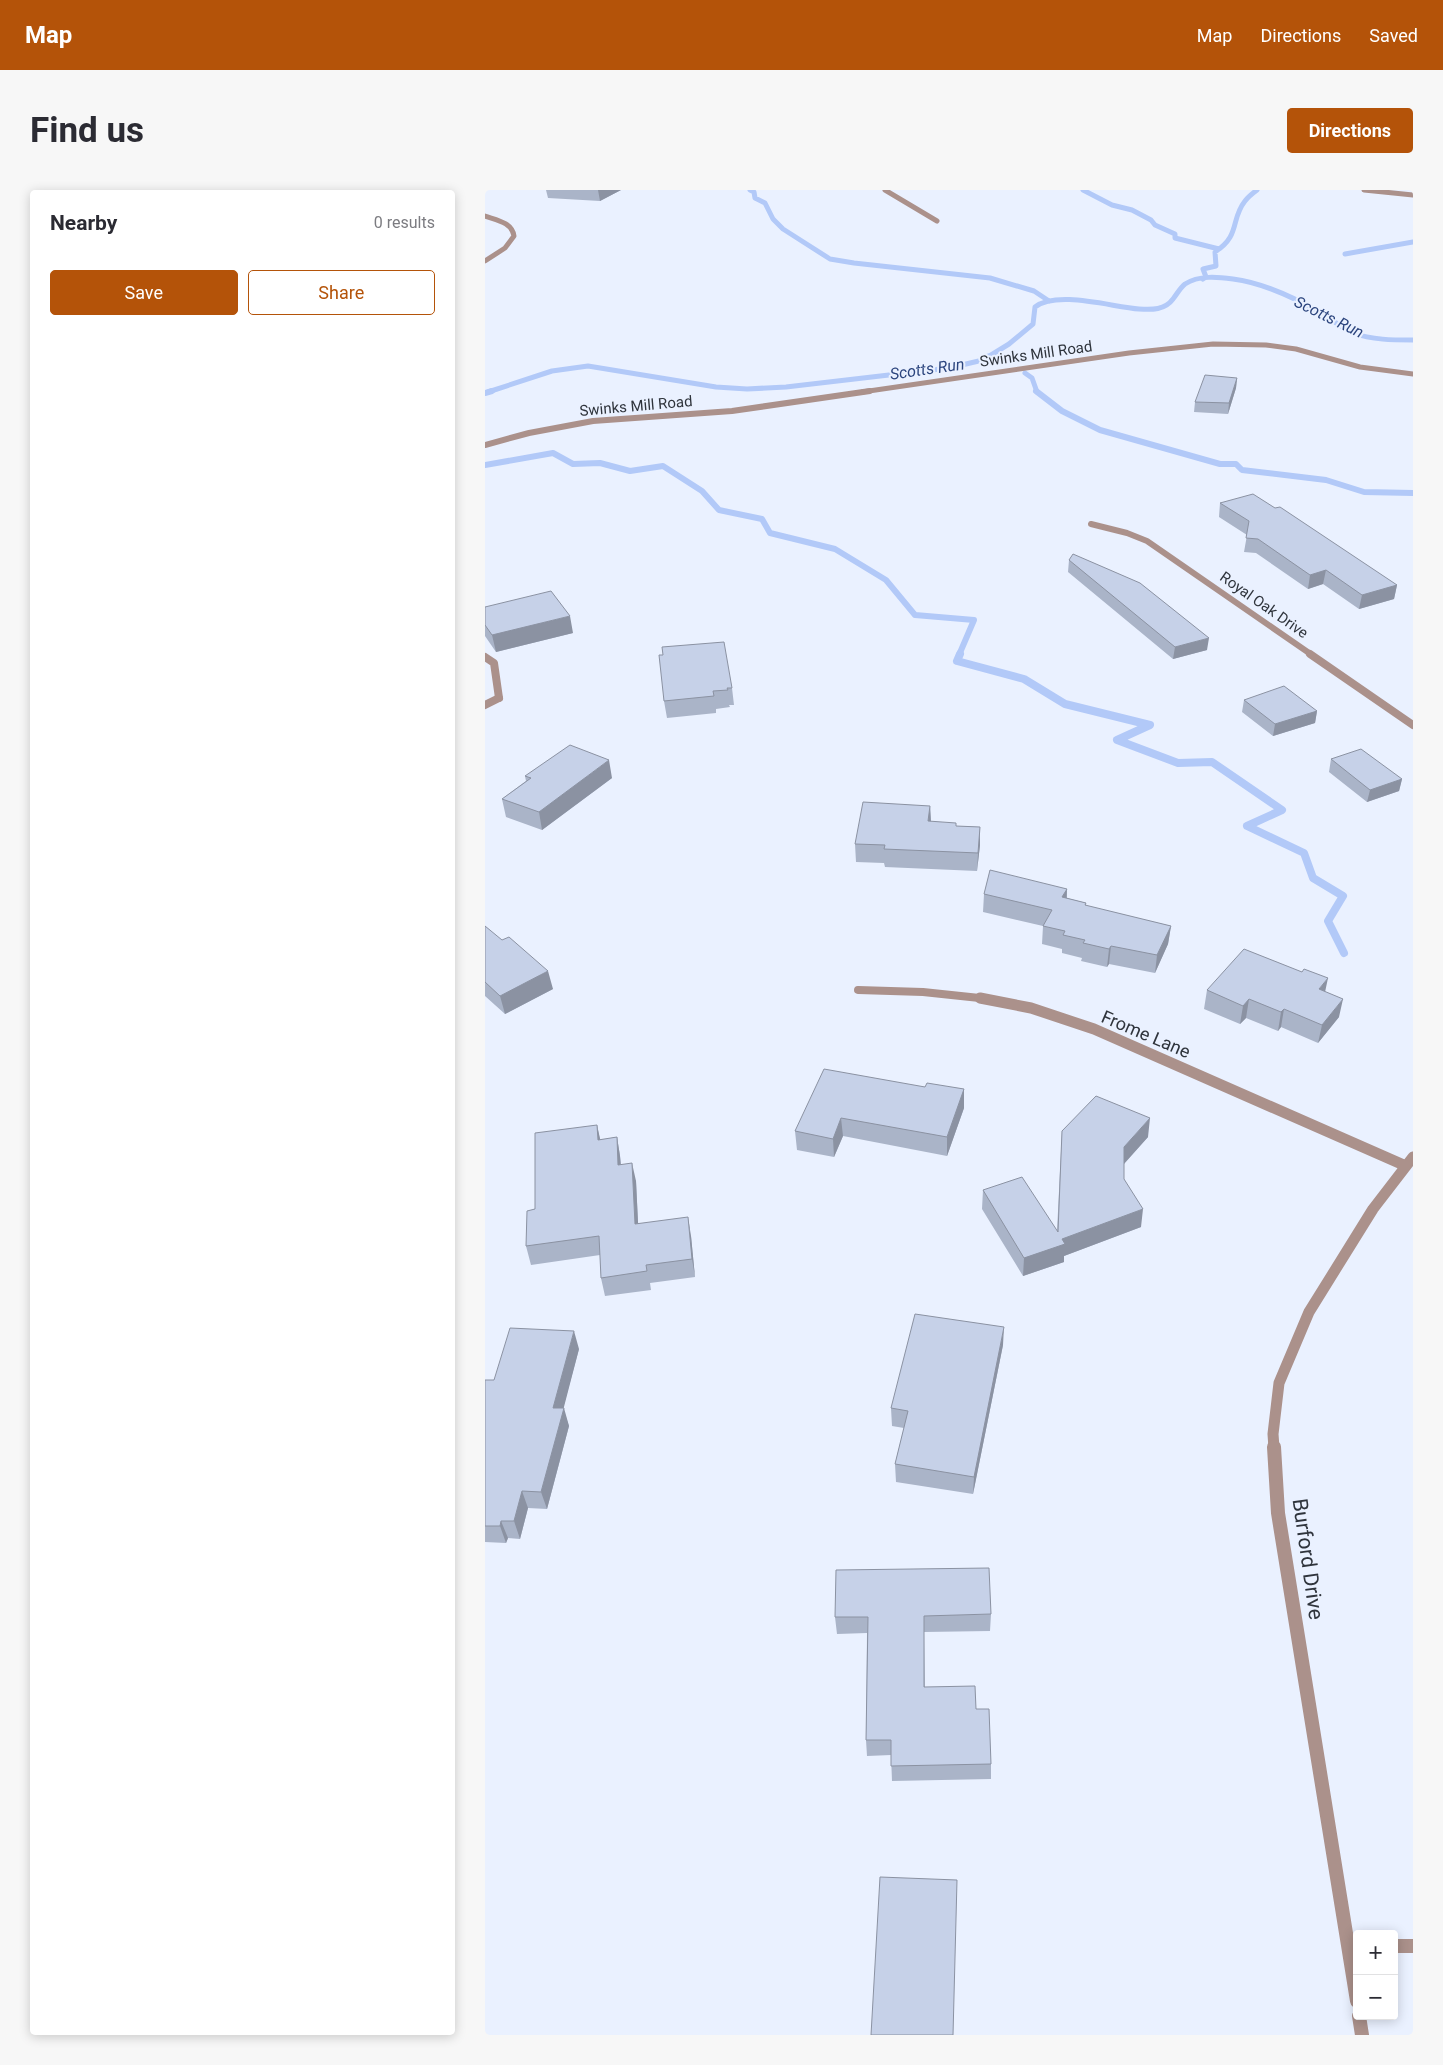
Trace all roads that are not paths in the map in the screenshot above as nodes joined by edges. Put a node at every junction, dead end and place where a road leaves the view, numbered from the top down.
1 (885, 190) edge
2 (1364, 190) edge
3 (1382, 191) edge
4 (1413, 195) edge
5 (485, 216) edge
6 (937, 221) dead end
7 (485, 261) edge
8 (1413, 374) edge
9 (485, 445) edge
10 (1091, 524) dead end
11 (485, 657) edge
12 (485, 705) edge
13 (1413, 725) edge
14 (858, 990) dead end
15 (1410, 1162) edge
16 (1398, 1946) edge
17 (1413, 1946) edge
18 (1353, 1947) edge
19 (1360, 2020) edge
20 (1362, 2035) edge

1 - 6 street
2 - 3 street
3 - 4 street
5 - 7 street
8 - 9 street, Swinks Mill Road
10 - 13 street, Royal Oak Drive
11 - 12 street
14 - 15 street, Frome Lane
15 - 18 street, Burford Drive
16 - 17 street
19 - 20 street

